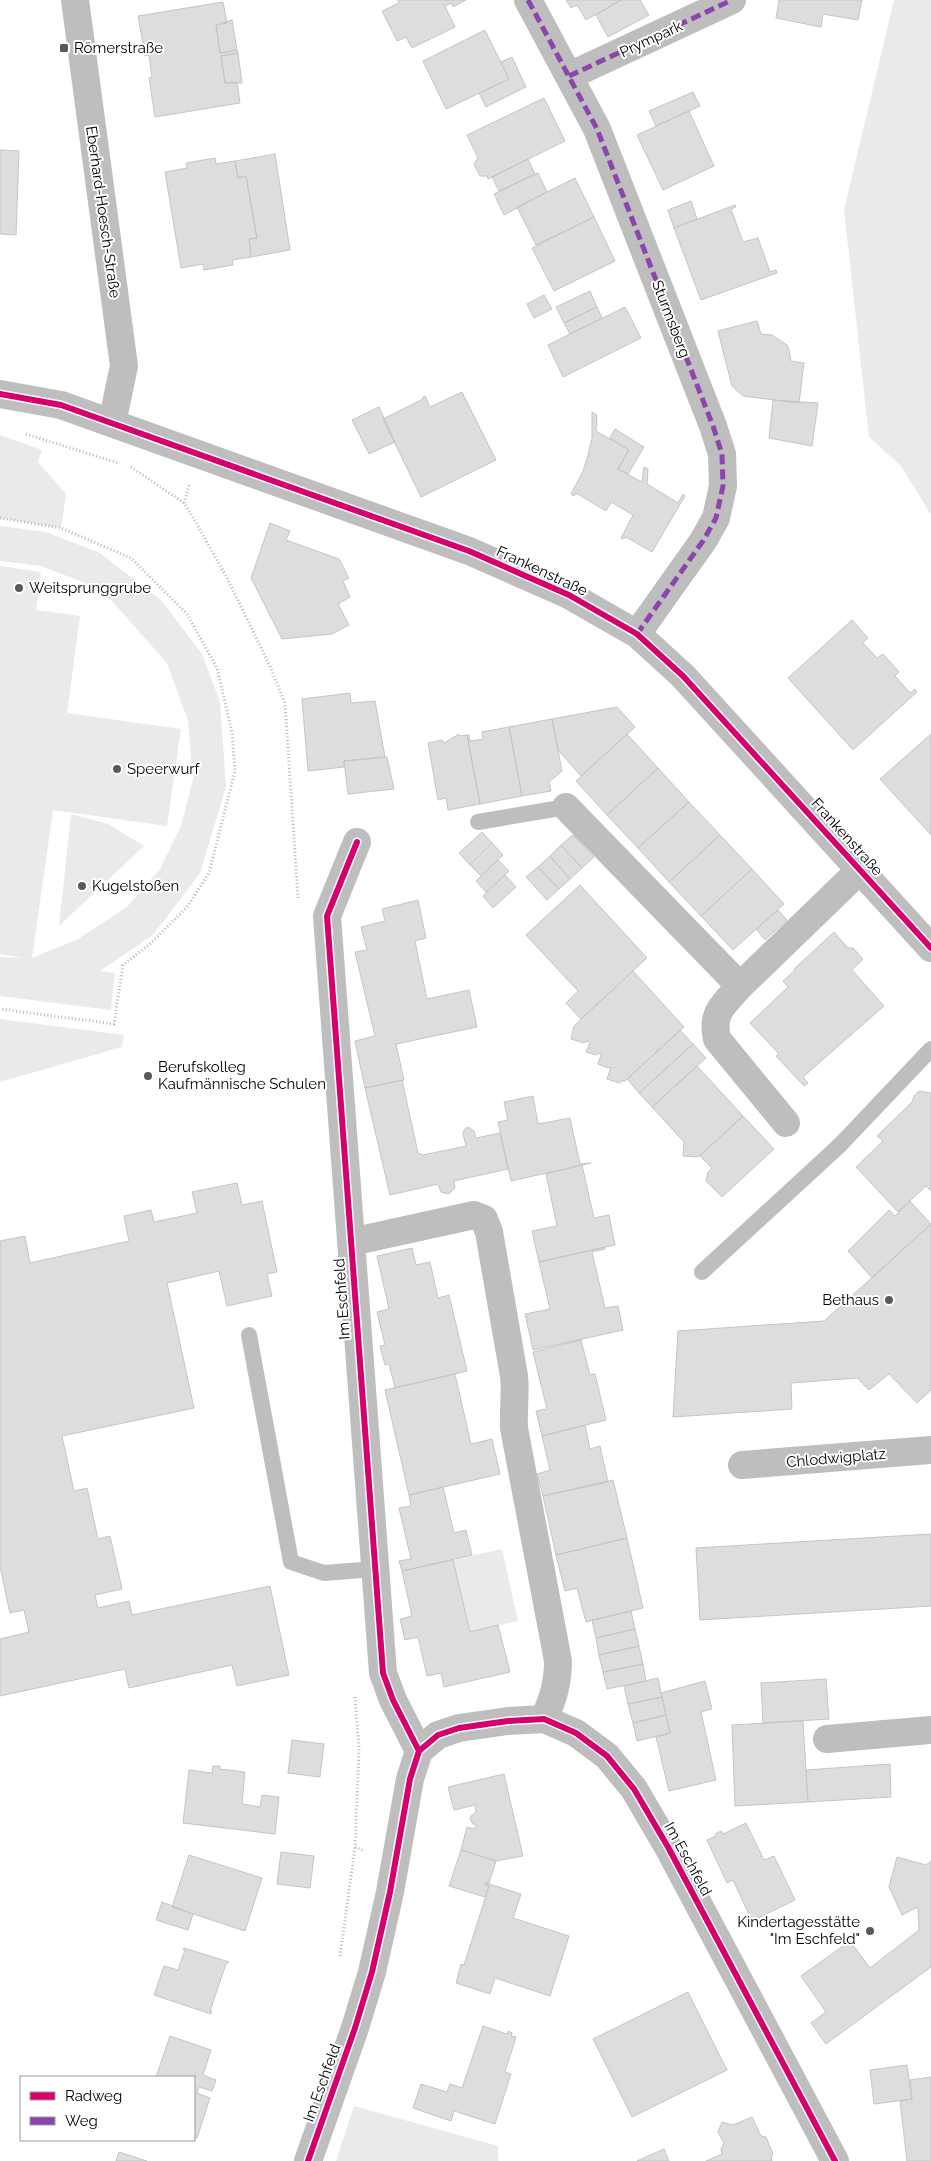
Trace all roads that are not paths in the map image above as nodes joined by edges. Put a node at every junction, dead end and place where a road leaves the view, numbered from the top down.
1 (75, 0) edge
2 (528, 0) edge
3 (732, 0) edge
4 (569, 76) junction
5 (0, 394) edge
6 (112, 423) junction
7 (637, 634) junction
8 (566, 807) joint
9 (478, 822) dead end
10 (357, 842) dead end
11 (860, 870) junction
12 (931, 948) edge
13 (740, 986) junction
14 (931, 1049) edge
15 (786, 1123) dead end
16 (350, 1242) junction
17 (702, 1272) dead end
18 (249, 1335) dead end
19 (931, 1450) edge
20 (742, 1465) dead end
21 (375, 1569) junction
22 (544, 1719) junction
23 (931, 1730) edge
24 (827, 1740) dead end
25 (419, 1751) junction
26 (308, 2161) edge
27 (835, 2161) edge

1 - 6 street, Eberhard-Hoesch-Straße
2 - 4 street, Sturmsberg
3 - 4 street, Prympark
4 - 7 street, Sturmsberg
5 - 6 street
6 - 7 street, Frankenstraße
7 - 11 street, Frankenstraße
8 - 9 lane
8 - 13 street
10 - 16 street, Im Eschfeld
11 - 12 street, Frankenstraße
11 - 13 street, Frankenstraße
13 - 15 street, Frankenstraße
14 - 17 lane
16 - 21 street, Im Eschfeld
16 - 22 street, Im Eschfeld
18 - 21 lane
19 - 20 street, Chlodwigplatz
21 - 25 street, Im Eschfeld
22 - 25 street, Im Eschfeld
22 - 27 street, Im Eschfeld
23 - 24 street
25 - 26 street, Im Eschfeld

